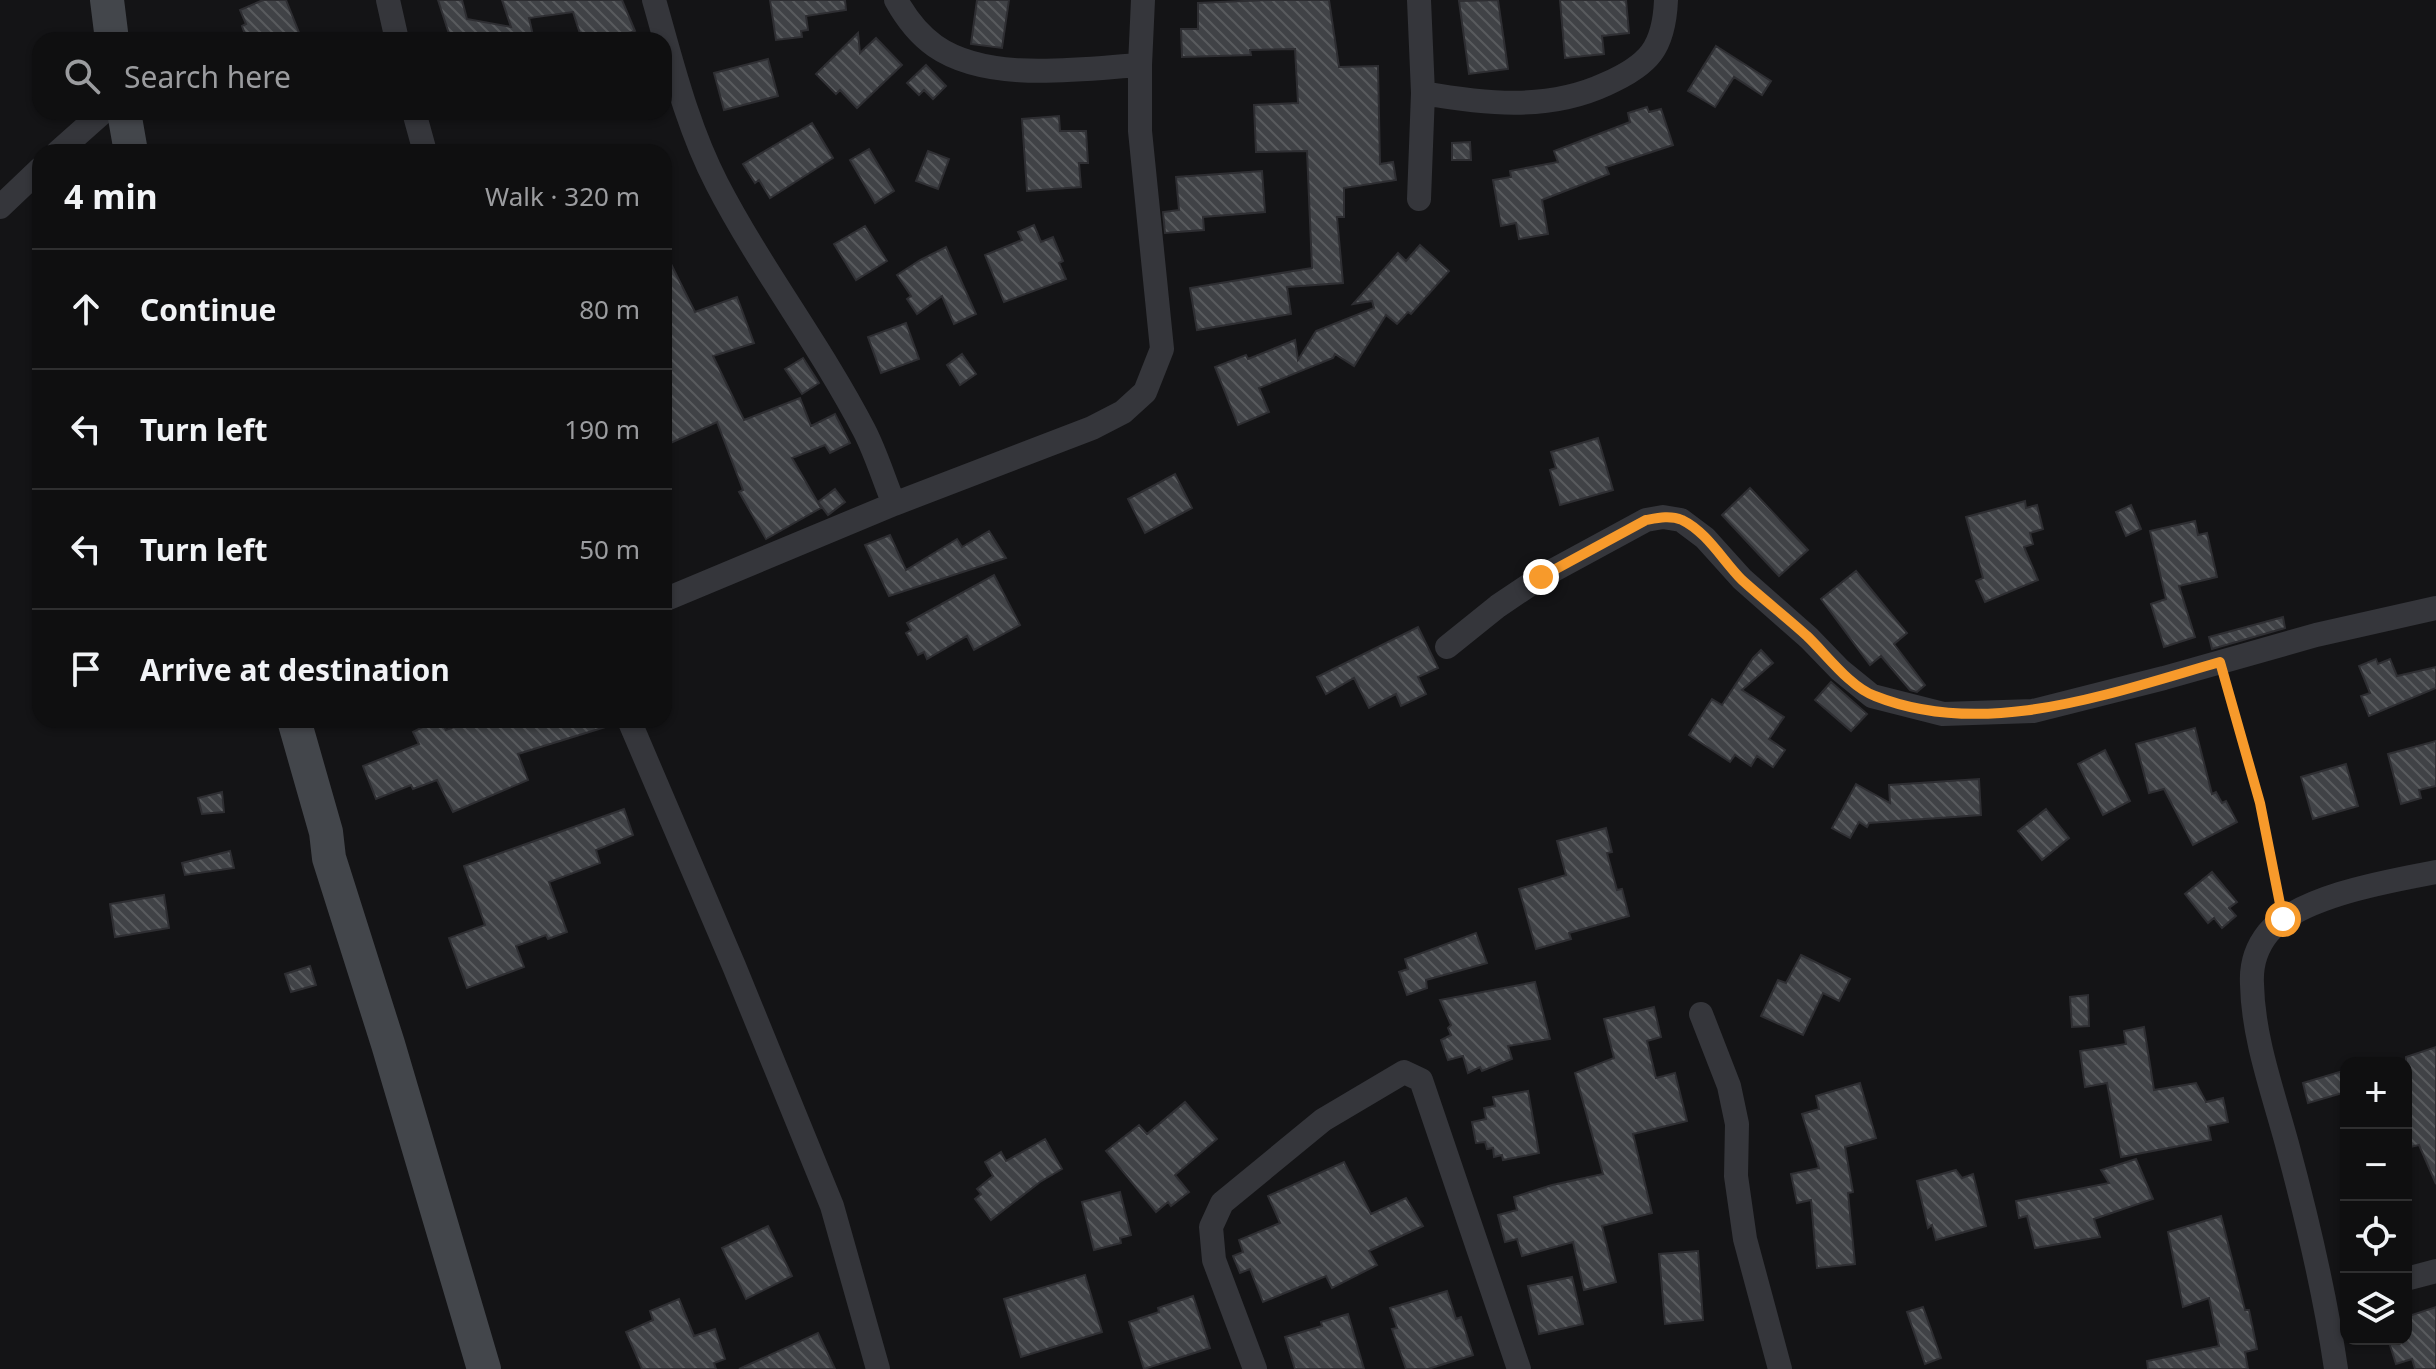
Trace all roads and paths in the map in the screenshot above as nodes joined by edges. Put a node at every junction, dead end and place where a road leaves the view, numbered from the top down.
1 (107, 0) edge
2 (388, 0) edge
3 (654, 0) edge
4 (896, 0) edge
5 (1143, 0) edge
6 (1419, 0) edge
7 (1666, 0) edge
8 (111, 32) edge
9 (395, 32) edge
10 (663, 32) edge
11 (672, 62) edge
12 (1140, 65) junction
13 (1423, 93) junction
14 (94, 120) edge
15 (125, 120) edge
16 (416, 120) edge
17 (67, 144) edge
18 (130, 144) edge
19 (423, 144) edge
20 (32, 177) edge
21 (1419, 199) dead end
22 (0, 207) edge
23 (894, 504) junction
24 (672, 597) edge
25 (2436, 608) edge
26 (1447, 647) dead end
27 (2220, 662) junction
28 (296, 728) edge
29 (632, 728) edge
30 (2436, 872) edge
31 (2283, 919) junction
32 (1701, 1014) dead end
33 (2436, 1271) edge
34 (2412, 1277) edge
35 (2334, 1291) edge
36 (2338, 1325) edge
37 (484, 1369) edge
38 (878, 1369) edge
39 (1255, 1369) edge
40 (1519, 1369) edge
41 (1780, 1369) edge
42 (2336, 1369) edge

1 - 8 main road
2 - 9 street
3 - 10 street
4 - 12 street
5 - 12 street
6 - 13 street
7 - 13 street
11 - 23 street
12 - 23 street
13 - 21 street
14 - 17 street
15 - 18 main road
16 - 19 street
20 - 22 street
23 - 24 street
25 - 27 street
26 - 27 street
27 - 31 path
28 - 37 main road
29 - 38 street
30 - 31 street
31 - 35 street
32 - 41 street
33 - 34 street
35 - 36 street
36 - 42 street
39 - 40 street

